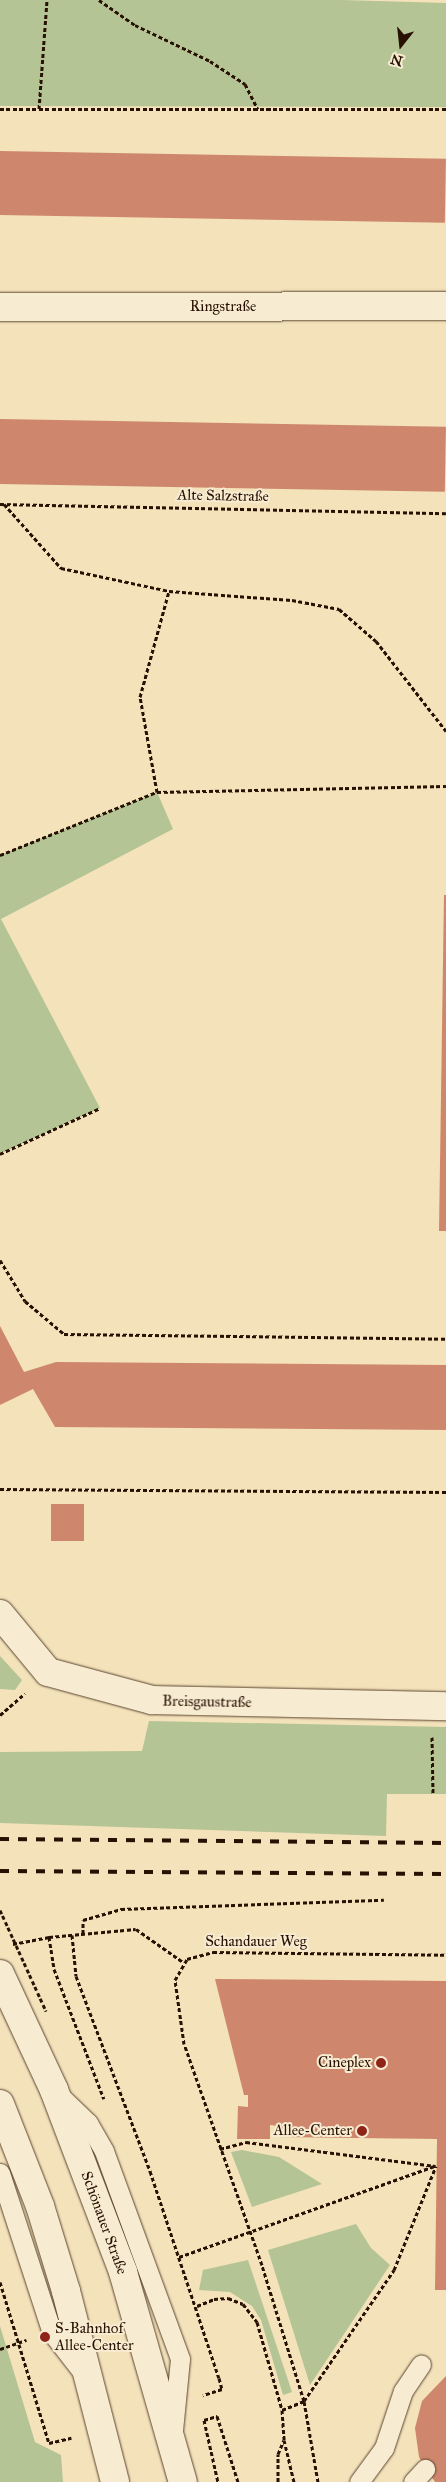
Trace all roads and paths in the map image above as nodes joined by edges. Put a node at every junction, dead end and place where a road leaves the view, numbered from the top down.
1 (47, 0) edge
2 (99, 0) edge
3 (0, 109) edge
4 (39, 109) junction
5 (258, 109) junction
6 (446, 110) edge
7 (446, 306) edge
8 (0, 307) edge
9 (2, 504) edge
10 (446, 512) edge
11 (169, 591) junction
12 (446, 731) edge
13 (446, 786) edge
14 (157, 792) junction
15 (0, 855) edge
16 (100, 1108) dead end
17 (0, 1154) edge
18 (0, 1260) edge
19 (446, 1339) edge
20 (0, 1489) edge
21 (446, 1492) edge
22 (0, 1614) edge
23 (439, 1706) edge
24 (433, 1793) dead end
25 (384, 1900) dead end
26 (0, 1910) edge
27 (83, 1934) junction
28 (72, 1935) junction
29 (49, 1937) junction
30 (10, 1945) dead end
31 (446, 1955) edge
32 (183, 1962) junction
33 (0, 1974) edge
34 (46, 2011) dead end
35 (88, 2050) dead end
36 (0, 2104) edge
37 (220, 2149) junction
38 (436, 2166) junction
39 (0, 2173) edge
40 (166, 2221) junction
41 (159, 2223) dead end
42 (250, 2231) junction
43 (179, 2257) junction
44 (0, 2282) edge
45 (197, 2306) junction
46 (28, 2340) dead end
47 (19, 2342) junction
48 (0, 2349) edge
49 (421, 2364) dead end
50 (91, 2382) junction
51 (198, 2397) dead end
52 (304, 2401) junction
53 (282, 2410) junction
54 (202, 2413) dead end
55 (204, 2420) junction
56 (71, 2438) dead end
57 (284, 2440) junction
58 (115, 2482) edge
59 (183, 2482) edge
60 (218, 2482) edge
61 (238, 2482) edge
62 (278, 2482) edge
63 (294, 2482) edge
64 (318, 2482) edge
65 (359, 2482) edge

1 - 4 path
2 - 5 path
3 - 4 path
4 - 5 path
5 - 6 path
7 - 8 main road, Ringstraße
9 - 10 path, Alte Salzstraße
9 - 11 path
11 - 12 path
11 - 14 path
13 - 14 path
14 - 15 path
16 - 17 path
18 - 19 path
20 - 21 path
22 - 23 main road, Breisgaustraße
23 - 24 path
25 - 27 path
26 - 34 path, bridge
27 - 28 path
27 - 32 path
28 - 29 path
28 - 40 path
29 - 30 path
29 - 35 path
31 - 32 path, Schandauer Weg
32 - 37 path
33 - 59 main road, Schönauer Straße
36 - 50 main road
37 - 38 path
37 - 42 path
38 - 42 path
38 - 52 path
39 - 50 lane
40 - 41 path
40 - 43 path
42 - 43 path
42 - 52 path
43 - 45 path
44 - 47 path
45 - 51 path
45 - 53 path
46 - 47 path
47 - 48 path
47 - 56 path
49 - 65 lane
50 - 58 main road
52 - 53 path
52 - 64 path
53 - 57 path
54 - 55 path
55 - 60 path
55 - 61 path
57 - 62 path
57 - 63 path

